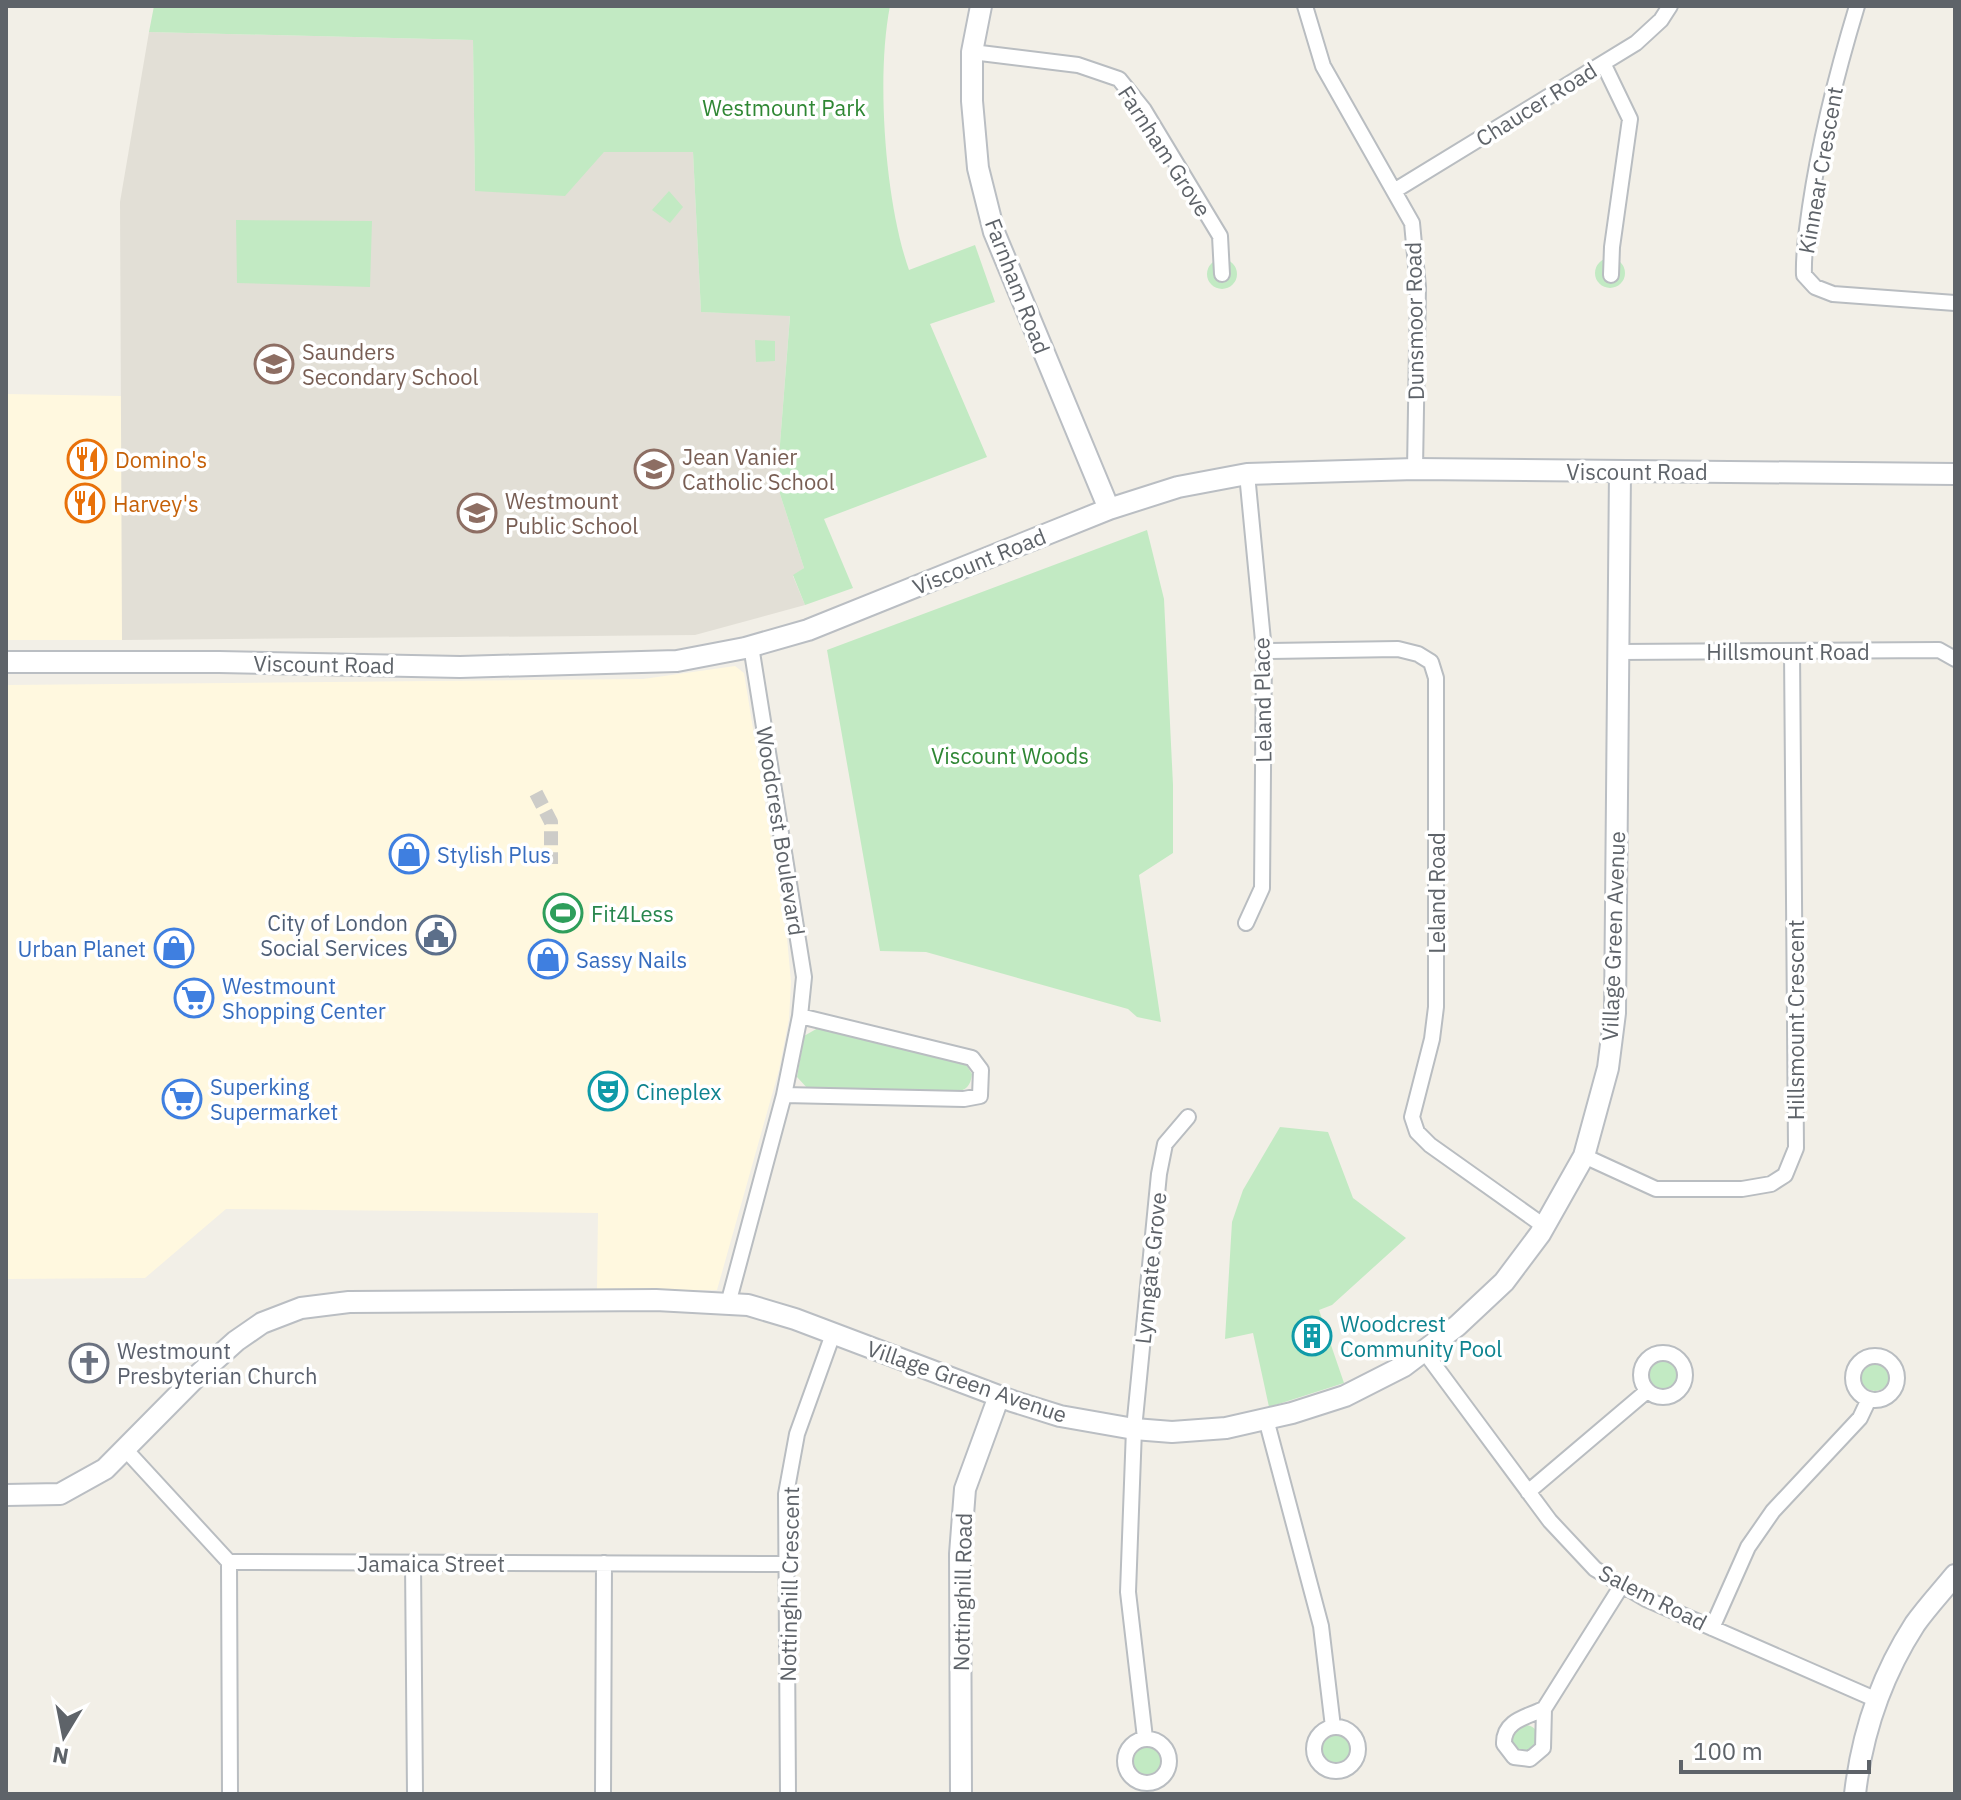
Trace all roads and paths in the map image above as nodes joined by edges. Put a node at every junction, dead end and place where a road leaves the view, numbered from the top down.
1 (981, 6) edge
2 (1305, 6) edge
3 (1670, 6) edge
4 (1857, 6) edge
5 (972, 52) junction
6 (1603, 63) junction
7 (1394, 191) junction
8 (1222, 274) dead end
9 (1611, 275) dead end
10 (1955, 303) edge
11 (1415, 469) junction
12 (1620, 471) junction
13 (1247, 474) junction
14 (1955, 474) edge
15 (1109, 509) junction
16 (751, 646) junction
17 (1264, 651) junction
18 (1792, 651) junction
19 (1618, 652) junction
20 (1955, 659) edge
21 (6, 662) edge
22 (1246, 923) dead end
23 (800, 1016) junction
24 (784, 1095) junction
25 (1188, 1117) dead end
26 (1584, 1156) junction
27 (1544, 1226) junction
28 (728, 1304) junction
29 (833, 1334) junction
30 (1424, 1351) junction
31 (1647, 1391) dead end
32 (999, 1396) junction
33 (1869, 1399) dead end
34 (1266, 1419) junction
35 (1134, 1429) junction
36 (125, 1449) junction
37 (1528, 1492) junction
38 (6, 1495) edge
39 (229, 1562) junction
40 (413, 1562) junction
41 (604, 1563) junction
42 (787, 1564) junction
43 (1955, 1575) edge
44 (1622, 1585) junction
45 (1712, 1628) junction
46 (1877, 1700) junction
47 (1544, 1709) dead end
48 (1333, 1727) dead end
49 (1145, 1738) dead end
50 (230, 1794) edge
51 (415, 1794) edge
52 (603, 1794) edge
53 (788, 1794) edge
54 (961, 1794) edge
55 (1855, 1794) edge

1 - 5 street, Farnham Road
2 - 7 street, Dunsmoor Road
3 - 6 street, Chaucer Road
4 - 10 street, Kinnear Crescent
5 - 8 street, Farnham Grove
5 - 15 street, Farnham Road
6 - 7 street, Chaucer Road
6 - 9 street
7 - 11 street, Dunsmoor Road
11 - 12 street, Viscount Road
11 - 13 street, Viscount Road
12 - 14 street, Viscount Road
12 - 19 street, Village Green Avenue
13 - 15 street, Viscount Road
13 - 17 street, Leland Place
15 - 16 street, Viscount Road
16 - 21 street, Viscount Road
16 - 23 street, Woodcrest Boulevard
17 - 22 street, Leland Place
17 - 27 street, Leland Road
18 - 19 street, Hillsmount Road
18 - 20 street, Hillsmount Road
18 - 26 street, Hillsmount Crescent
19 - 26 street, Village Green Avenue
23 - 24 street, Woodcrest Boulevard
23 - 24 street
24 - 28 street, Woodcrest Boulevard
25 - 35 street, Lynngate Grove
26 - 27 street, Village Green Avenue
27 - 30 street, Village Green Avenue
28 - 29 street, Village Green Avenue
28 - 36 street, Village Green Avenue
29 - 32 street, Village Green Avenue
29 - 42 street, Nottinghill Crescent
30 - 34 street, Village Green Avenue
30 - 37 street, Salem Road
31 - 37 street
32 - 35 street, Village Green Avenue
32 - 54 street, Nottinghill Road
33 - 45 street
34 - 35 street, Village Green Avenue
34 - 48 street
35 - 49 street, Lynngate Grove
36 - 38 street, Village Green Avenue
36 - 39 street
37 - 44 street, Salem Road
39 - 40 street, Jamaica Street
39 - 50 street
40 - 41 street, Jamaica Street
40 - 51 street
41 - 42 street, Jamaica Street
41 - 52 street
42 - 53 street, Nottinghill Crescent
43 - 46 street
44 - 45 street, Salem Road
44 - 47 street
45 - 46 street, Salem Road
46 - 55 street

